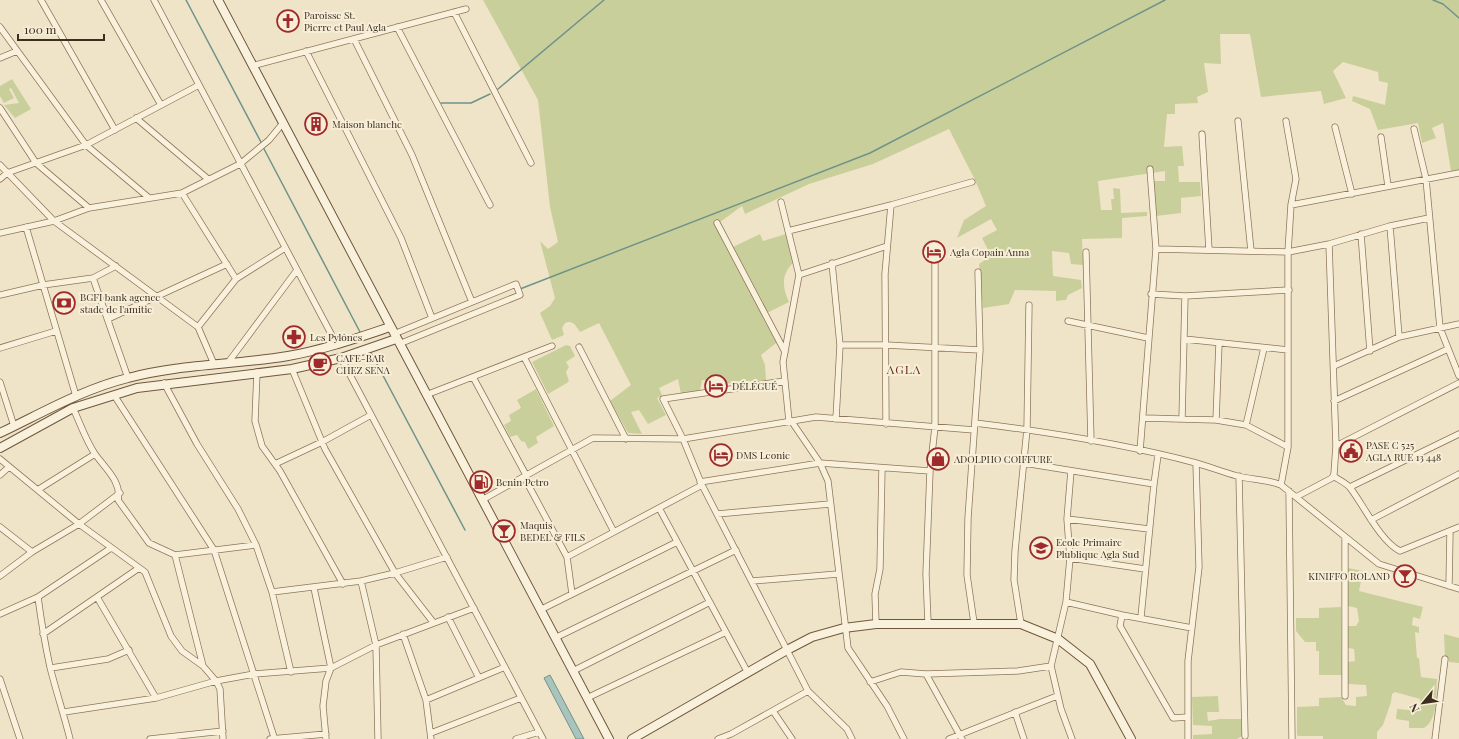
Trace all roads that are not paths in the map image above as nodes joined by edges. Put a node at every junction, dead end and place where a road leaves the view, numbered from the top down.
1 (41, 0) edge
2 (101, 0) edge
3 (154, 0) edge
4 (218, 0) edge
5 (466, 9) dead end
6 (454, 12) junction
7 (0, 27) edge
8 (397, 27) junction
9 (354, 39) junction
10 (17, 51) junction
11 (306, 51) junction
12 (0, 58) edge
13 (252, 66) junction
14 (199, 85) junction
15 (161, 105) junction
16 (0, 108) edge
17 (136, 118) junction
18 (1238, 121) dead end
19 (1286, 121) dead end
20 (283, 123) junction
21 (1335, 127) dead end
22 (1414, 129) dead end
23 (115, 130) junction
24 (1202, 134) dead end
25 (1381, 137) dead end
26 (86, 145) junction
27 (36, 162) junction
28 (531, 163) dead end
29 (240, 164) junction
30 (0, 165) edge
31 (1150, 169) dead end
32 (7, 173) junction
33 (1459, 173) edge
34 (0, 179) edge
35 (208, 179) junction
36 (1426, 179) junction
37 (972, 182) dead end
38 (1388, 186) junction
39 (182, 193) junction
40 (1352, 194) junction
41 (148, 198) junction
42 (781, 202) dead end
43 (490, 205) dead end
44 (892, 205) junction
45 (1291, 205) junction
46 (89, 208) junction
47 (1429, 218) junction
48 (54, 221) junction
49 (717, 223) dead end
50 (1390, 226) junction
51 (26, 227) junction
52 (788, 231) junction
53 (0, 234) edge
54 (1361, 234) junction
55 (1329, 244) junction
56 (888, 246) junction
57 (285, 248) junction
58 (1156, 249) junction
59 (1209, 250) junction
60 (1251, 251) junction
61 (1086, 252) dead end
62 (1288, 252) junction
63 (935, 261) dead end
64 (832, 263) junction
65 (227, 264) junction
66 (116, 266) junction
67 (297, 270) junction
68 (978, 272) dead end
69 (799, 275) junction
70 (93, 278) junction
71 (236, 279) junction
72 (43, 286) junction
73 (1288, 290) junction
74 (1151, 294) junction
75 (0, 295) edge
76 (157, 296) junction
77 (1185, 296) junction
78 (472, 302) junction
79 (1029, 305) dead end
80 (432, 318) junction
81 (108, 319) junction
82 (1068, 321) dead end
83 (1459, 324) edge
84 (1088, 325) junction
85 (198, 327) junction
86 (1440, 328) junction
87 (56, 330) junction
88 (395, 336) junction
89 (1399, 337) junction
90 (1148, 338) junction
91 (1184, 339) junction
92 (1219, 343) junction
93 (337, 345) junction
94 (840, 345) junction
95 (886, 345) junction
96 (552, 346) dead end
97 (579, 347) dead end
98 (0, 348) edge
99 (934, 348) junction
100 (1264, 348) junction
101 (1448, 349) junction
102 (980, 350) junction
103 (1288, 350) junction
104 (1370, 351) junction
105 (785, 352) junction
106 (524, 357) junction
107 (341, 358) junction
108 (214, 364) junction
109 (227, 364) junction
110 (1334, 366) junction
111 (292, 369) junction
112 (258, 372) junction
113 (473, 376) junction
114 (1459, 376) edge
115 (128, 378) junction
116 (785, 381) junction
117 (0, 382) edge
118 (1459, 382) edge
119 (164, 383) junction
120 (114, 395) junction
121 (426, 395) junction
122 (76, 396) junction
123 (1334, 401) junction
124 (73, 408) junction
125 (371, 415) junction
126 (1144, 418) junction
127 (1182, 418) junction
128 (836, 419) junction
129 (1216, 420) junction
130 (791, 421) junction
131 (975, 423) junction
132 (886, 424) junction
133 (1246, 425) junction
134 (14, 426) junction
135 (935, 427) junction
136 (1027, 429) junction
137 (974, 430) junction
138 (0, 432) edge
139 (1459, 434) edge
140 (626, 439) junction
141 (683, 439) junction
142 (1091, 441) junction
143 (322, 442) junction
144 (1336, 446) junction
145 (1288, 447) junction
146 (0, 448) edge
147 (572, 450) junction
148 (1140, 451) junction
149 (95, 454) junction
150 (1158, 455) junction
151 (0, 459) edge
152 (1024, 463) junction
153 (1196, 463) junction
154 (275, 464) junction
155 (820, 464) junction
156 (9, 466) junction
157 (882, 468) junction
158 (930, 471) junction
159 (1071, 471) junction
160 (1459, 474) edge
161 (0, 475) edge
162 (525, 476) junction
163 (1239, 476) junction
164 (1333, 476) junction
165 (701, 484) junction
166 (1154, 484) junction
167 (1281, 485) junction
168 (1350, 487) junction
169 (39, 489) junction
170 (1288, 491) junction
171 (120, 493) junction
172 (1296, 497) junction
173 (482, 500) junction
174 (830, 504) junction
175 (659, 508) junction
176 (717, 514) junction
177 (1066, 519) junction
178 (1371, 520) junction
179 (79, 524) junction
180 (0, 527) edge
181 (1459, 527) edge
182 (1149, 529) junction
183 (614, 532) junction
184 (1450, 532) junction
185 (1345, 537) junction
186 (677, 542) junction
187 (256, 545) junction
188 (111, 548) junction
189 (214, 550) junction
190 (736, 550) junction
191 (32, 552) junction
192 (175, 555) junction
193 (447, 557) junction
194 (567, 557) junction
195 (1070, 558) junction
196 (139, 568) junction
197 (1146, 569) junction
198 (693, 571) junction
199 (395, 573) junction
200 (838, 574) junction
201 (0, 576) edge
202 (360, 581) junction
203 (752, 581) junction
204 (342, 584) junction
205 (1449, 586) junction
206 (314, 588) junction
207 (1459, 589) edge
208 (272, 592) junction
209 (572, 594) junction
210 (38, 597) junction
211 (97, 598) junction
212 (710, 602) junction
213 (1066, 602) junction
214 (474, 608) junction
215 (540, 610) junction
216 (0, 614) edge
217 (1122, 615) junction
218 (448, 617) junction
219 (1141, 617) junction
220 (433, 622) junction
221 (928, 623) junction
222 (974, 623) junction
223 (876, 624) junction
224 (1022, 624) junction
225 (844, 628) junction
226 (1192, 628) junction
227 (726, 632) junction
228 (43, 634) junction
229 (404, 634) junction
230 (555, 638) junction
231 (1058, 639) junction
232 (376, 645) junction
233 (129, 650) junction
234 (787, 650) junction
235 (1444, 659) dead end
236 (203, 666) junction
237 (1052, 666) junction
238 (505, 667) junction
239 (50, 668) junction
240 (331, 668) junction
241 (573, 671) junction
242 (292, 672) junction
243 (748, 673) junction
244 (254, 674) junction
245 (926, 674) junction
246 (479, 678) junction
247 (0, 679) edge
248 (216, 680) junction
249 (870, 682) junction
250 (808, 691) junction
251 (1057, 696) junction
252 (1345, 696) dead end
253 (156, 698) junction
254 (521, 698) junction
255 (587, 698) junction
256 (426, 700) junction
257 (773, 711) junction
258 (64, 712) junction
259 (1015, 712) junction
260 (1188, 717) junction
261 (223, 731) junction
262 (539, 732) junction
263 (431, 736) edge
264 (733, 736) edge
265 (961, 736) edge
266 (1245, 736) dead end
267 (326, 737) edge
268 (272, 738) edge
269 (20, 739) edge
270 (70, 739) edge
271 (150, 739) edge
272 (223, 739) edge
273 (378, 739) edge
274 (516, 739) edge
275 (543, 739) edge
276 (609, 739) edge
277 (632, 739) edge
278 (718, 739) edge
279 (792, 739) edge
280 (852, 739) edge
281 (904, 739) edge
282 (949, 739) edge
283 (1024, 739) edge
284 (1072, 739) edge
285 (1131, 739) edge
286 (1188, 739) edge
287 (1292, 739) edge
288 (1435, 739) edge

1 - 23 street
2 - 15 street
3 - 14 street
4 - 13 street
5 - 6 street
6 - 8 street
6 - 28 street
7 - 10 street
8 - 9 street
8 - 43 street
9 - 11 street
9 - 78 street
10 - 12 street
10 - 26 street
11 - 13 street
11 - 80 street
13 - 20 street
14 - 15 street
14 - 29 street
15 - 17 street
16 - 27 street
17 - 23 street
17 - 35 street
18 - 60 street
19 - 45 street
20 - 29 street
20 - 88 street
21 - 40 street
22 - 36 street
23 - 26 street
24 - 59 street
25 - 38 street
26 - 27 street
26 - 41 street
27 - 32 street
27 - 46 street
29 - 35 street
29 - 57 street
30 - 32 street
31 - 58 street
32 - 34 street
32 - 48 street
33 - 36 street
35 - 39 street
36 - 38 street
36 - 47 street
37 - 44 street
38 - 40 street
39 - 41 street
39 - 65 street
40 - 45 street
41 - 46 street
42 - 52 street
44 - 52 street
44 - 56 street
45 - 62 street
46 - 48 street
47 - 50 street
47 - 86 street
48 - 51 street
48 - 66 street
49 - 105 street
50 - 54 street
50 - 89 street
51 - 53 street
51 - 72 street
52 - 69 street
54 - 55 street
54 - 104 street
55 - 62 street
55 - 110 street
56 - 64 street
56 - 95 street
57 - 67 street
57 - 71 street
58 - 59 street
58 - 74 street
59 - 60 street
60 - 62 street
61 - 84 street
62 - 73 street
63 - 99 street
64 - 69 street
64 - 94 street
65 - 71 street
65 - 76 street
66 - 70 street
66 - 76 street
67 - 93 street
67 - 109 street
68 - 102 street
69 - 105 street
70 - 72 street
70 - 81 street
71 - 85 street
72 - 75 street
72 - 87 street
73 - 77 street
73 - 103 street
74 - 77 street
74 - 90 street
76 - 81 street
76 - 85 street
77 - 91 street
78 - 80 street
78 - 88 street
79 - 136 street
80 - 88 street
81 - 115 street
82 - 84 street
83 - 86 street
84 - 90 street
84 - 142 street
85 - 108 street
86 - 89 street
86 - 101 street
87 - 98 street
87 - 122 street
88 - 93 street
88 - 107 street
88 - 121 street
89 - 104 street
90 - 126 street
91 - 92 street
91 - 127 street
92 - 100 street
92 - 129 street
93 - 109 street
94 - 95 street
94 - 128 street
95 - 99 street
95 - 132 street
96 - 106 street
97 - 140 street
99 - 102 street
99 - 135 street
100 - 103 street
100 - 133 street
101 - 114 street
101 - 123 street
102 - 131 street
103 - 145 street
104 - 110 street
105 - 116 street
106 - 113 street
106 - 147 street
107 - 111 street
107 - 125 street
108 - 109 street
108 - 115 street
110 - 123 street
111 - 112 street
111 - 143 street
112 - 119 street
112 - 154 street
113 - 121 street
113 - 162 street
115 - 122 street
116 - 130 street
116 - 141 street
117 - 134 street
118 - 144 street
119 - 120 street
119 - 187 street
120 - 124 street
120 - 189 street
121 - 173 street
122 - 134 street
123 - 144 street
124 - 146 street
124 - 149 street
125 - 143 street
125 - 193 street
126 - 127 street
126 - 148 street
127 - 129 street
128 - 130 street
128 - 132 street
129 - 133 street
130 - 141 street
130 - 155 street
131 - 136 street
131 - 137 street
132 - 135 street
133 - 145 street
134 - 138 street
135 - 137 street
135 - 158 street
136 - 142 street
136 - 152 street
137 - 222 street
139 - 168 street
140 - 141 street
140 - 147 street
141 - 165 street
142 - 148 street
143 - 154 street
143 - 199 street
144 - 164 street
145 - 167 street
147 - 162 street
147 - 183 street
148 - 150 street
149 - 169 street
149 - 171 street
150 - 153 street
150 - 166 street
151 - 156 street
152 - 159 street
152 - 224 street
153 - 163 street
153 - 226 street
154 - 204 street
155 - 157 street
155 - 165 street
155 - 174 street
156 - 161 street
156 - 169 street
157 - 158 street
157 - 223 street
158 - 221 street
159 - 166 street
159 - 177 street
160 - 178 street
162 - 173 street
162 - 194 street
163 - 167 street
163 - 266 street
164 - 168 street
164 - 172 street
165 - 175 street
165 - 176 street
166 - 182 street
167 - 170 street
168 - 178 street
169 - 179 street
170 - 172 street
170 - 287 street
171 - 179 street
171 - 192 street
172 - 185 street
173 - 215 street
174 - 176 street
174 - 200 street
175 - 183 street
175 - 186 street
176 - 190 street
177 - 182 street
177 - 195 street
178 - 184 street
179 - 188 street
179 - 191 street
180 - 191 street
181 - 184 street
182 - 197 street
183 - 194 street
184 - 205 street
185 - 205 street
185 - 252 street
186 - 198 street
186 - 209 street
187 - 189 street
187 - 208 street
188 - 196 street
188 - 210 street
189 - 192 street
189 - 244 street
190 - 198 street
190 - 203 street
191 - 201 street
192 - 236 street
193 - 199 street
193 - 214 street
194 - 209 street
195 - 197 street
195 - 213 street
196 - 211 street
196 - 236 street
197 - 219 street
198 - 212 street
198 - 230 street
199 - 202 street
199 - 220 street
200 - 203 street
200 - 225 street
202 - 204 street
202 - 232 street
203 - 234 street
204 - 206 street
205 - 207 street
206 - 208 street
206 - 240 street
208 - 242 street
209 - 215 street
210 - 216 street
210 - 228 street
211 - 228 street
211 - 233 street
212 - 227 street
212 - 241 street
213 - 217 street
213 - 231 street
214 - 218 street
214 - 238 street
215 - 230 street
217 - 219 street
217 - 260 street
218 - 220 street
218 - 246 street
219 - 226 street
220 - 229 street
221 - 222 street
221 - 223 street
222 - 224 street
223 - 225 street
224 - 231 street
225 - 234 street
225 - 249 street
226 - 260 street
227 - 243 street
227 - 255 street
228 - 239 street
229 - 232 street
229 - 256 street
230 - 241 street
231 - 237 street
231 - 285 street
232 - 240 street
232 - 273 street
233 - 239 street
233 - 253 street
234 - 243 street
234 - 250 street
235 - 288 street
236 - 248 street
237 - 245 street
237 - 251 street
238 - 246 street
238 - 254 street
239 - 258 street
240 - 242 street
240 - 267 street
241 - 255 street
242 - 244 street
243 - 277 street
244 - 248 street
244 - 268 street
245 - 249 street
245 - 265 street
246 - 256 street
247 - 269 street
248 - 253 street
248 - 261 street
249 - 281 street
250 - 257 street
250 - 280 street
251 - 259 street
251 - 284 street
253 - 258 street
254 - 262 street
254 - 263 street
255 - 276 street
256 - 263 street
257 - 264 street
257 - 279 street
258 - 270 street
259 - 265 street
259 - 283 street
260 - 286 street
261 - 271 street
261 - 272 street
262 - 274 street
262 - 275 street
264 - 278 street
265 - 282 street
267 - 268 street

